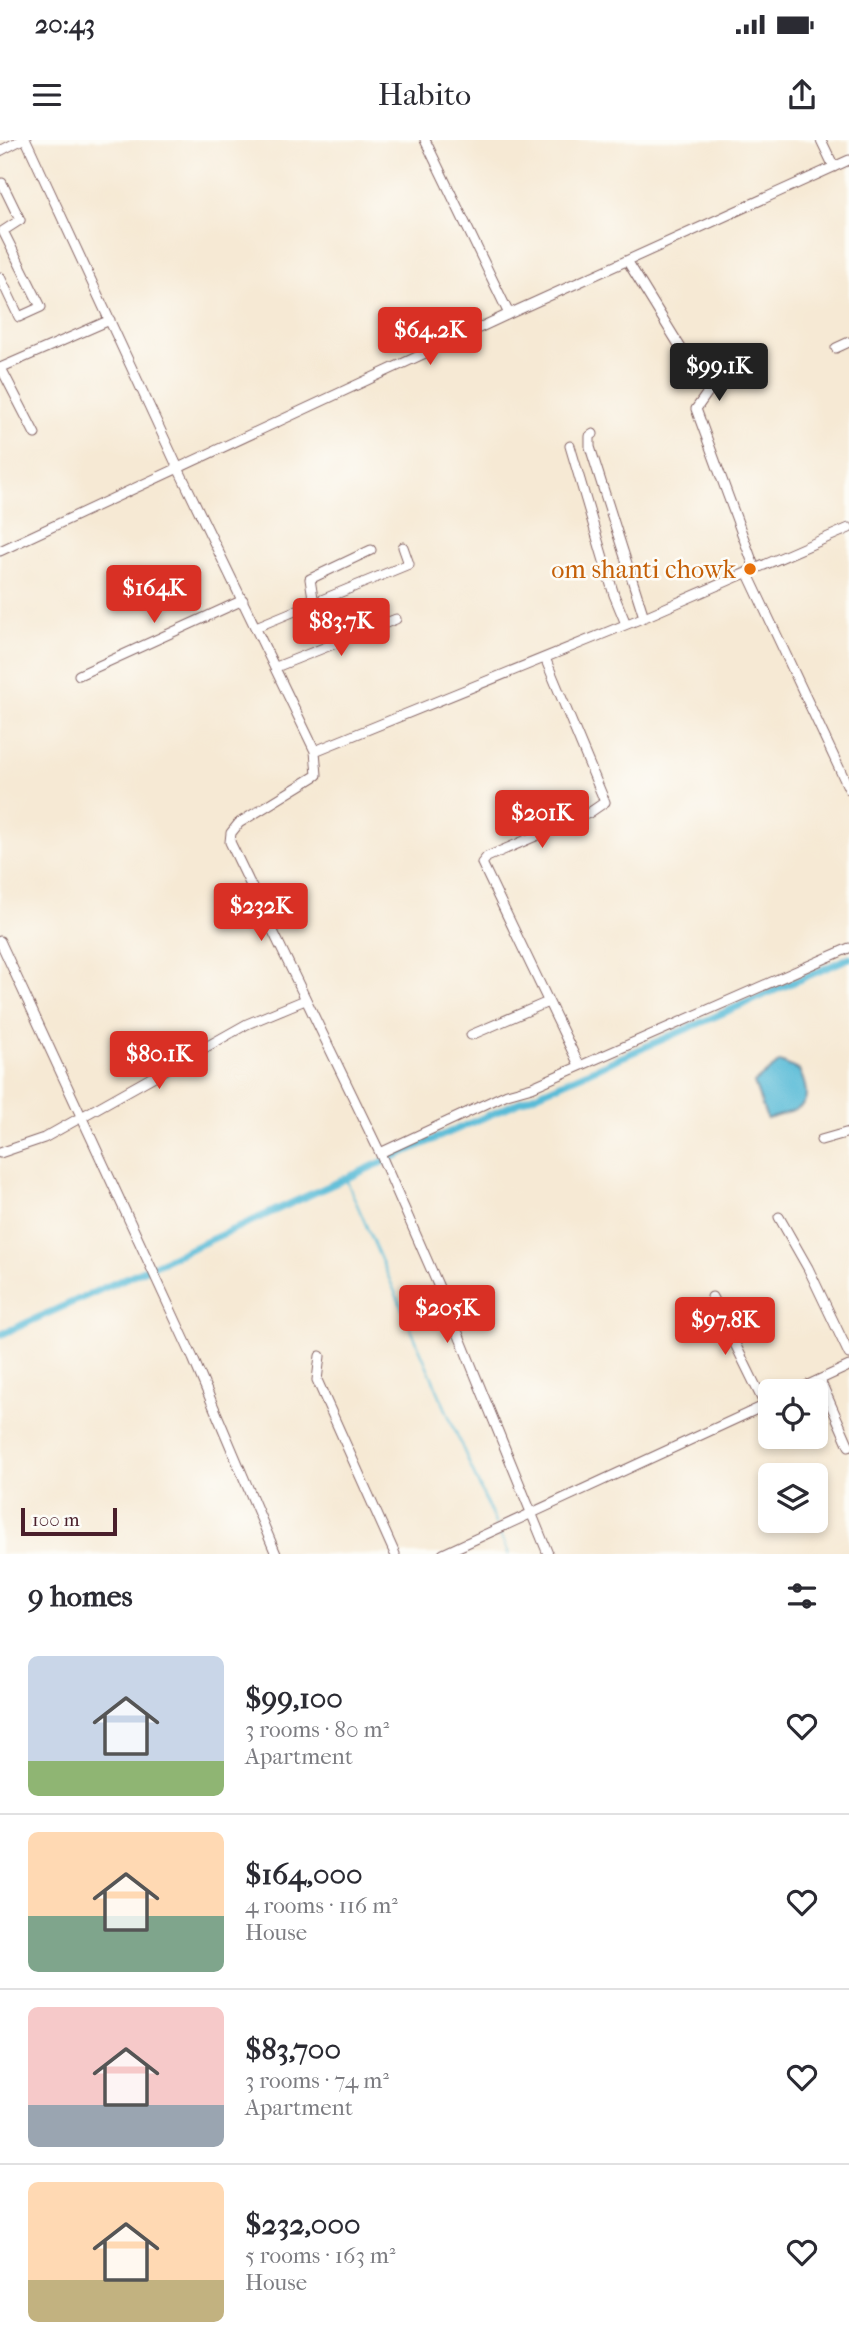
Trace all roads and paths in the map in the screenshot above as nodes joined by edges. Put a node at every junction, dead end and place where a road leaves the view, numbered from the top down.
1 (24, 140) edge
2 (425, 140) edge
3 (821, 140) edge
4 (0, 151) edge
5 (849, 160) edge
6 (834, 167) junction
7 (2, 183) dead end
8 (628, 262) junction
9 (0, 277) edge
10 (509, 313) junction
11 (110, 320) junction
12 (849, 342) edge
13 (836, 348) dead end
14 (0, 368) edge
15 (35, 434) dead end
16 (593, 434) dead end
17 (570, 446) dead end
18 (178, 468) junction
19 (849, 528) edge
20 (403, 547) dead end
21 (371, 550) dead end
22 (0, 551) edge
23 (751, 571) junction
24 (243, 600) junction
25 (314, 604) junction
26 (644, 617) junction
27 (396, 619) dead end
28 (626, 624) junction
29 (256, 627) junction
30 (545, 658) junction
31 (275, 667) junction
32 (79, 675) dead end
33 (316, 751) junction
34 (849, 789) edge
35 (0, 941) edge
36 (849, 948) edge
37 (4, 961) edge
38 (306, 1000) junction
39 (548, 1002) junction
40 (471, 1035) dead end
41 (579, 1065) junction
42 (83, 1117) junction
43 (849, 1132) edge
44 (821, 1140) dead end
45 (0, 1153) edge
46 (382, 1160) junction
47 (779, 1217) dead end
48 (712, 1297) dead end
49 (849, 1354) edge
50 (320, 1356) dead end
51 (849, 1366) edge
52 (822, 1379) edge
53 (758, 1385) edge
54 (828, 1398) edge
55 (758, 1409) edge
56 (849, 1446) edge
57 (532, 1513) junction
58 (276, 1554) edge
59 (395, 1554) edge
60 (443, 1554) edge
61 (548, 1554) edge

1 - 4 street
1 - 11 street
2 - 10 street
3 - 6 street
5 - 6 street
6 - 8 street
7 - 9 street
8 - 10 street
8 - 23 street
10 - 18 street
11 - 14 street
11 - 18 street
12 - 13 street
14 - 15 street
16 - 26 street
17 - 28 street
18 - 22 street
18 - 24 street
19 - 23 street
20 - 25 street
21 - 25 street
23 - 26 street
23 - 34 street
24 - 29 street
24 - 32 street
25 - 29 street
26 - 28 street
27 - 31 street
28 - 30 street
29 - 31 street
30 - 33 street
30 - 39 street
31 - 33 street
33 - 38 street
35 - 37 street
36 - 41 street
37 - 42 street
38 - 42 street
38 - 46 street
39 - 40 street
39 - 41 street
41 - 46 street
42 - 45 street
42 - 58 street
43 - 44 street
46 - 57 street
47 - 49 street
48 - 53 street
50 - 59 street
51 - 52 street
54 - 56 street
55 - 57 street
57 - 60 street
57 - 61 street

